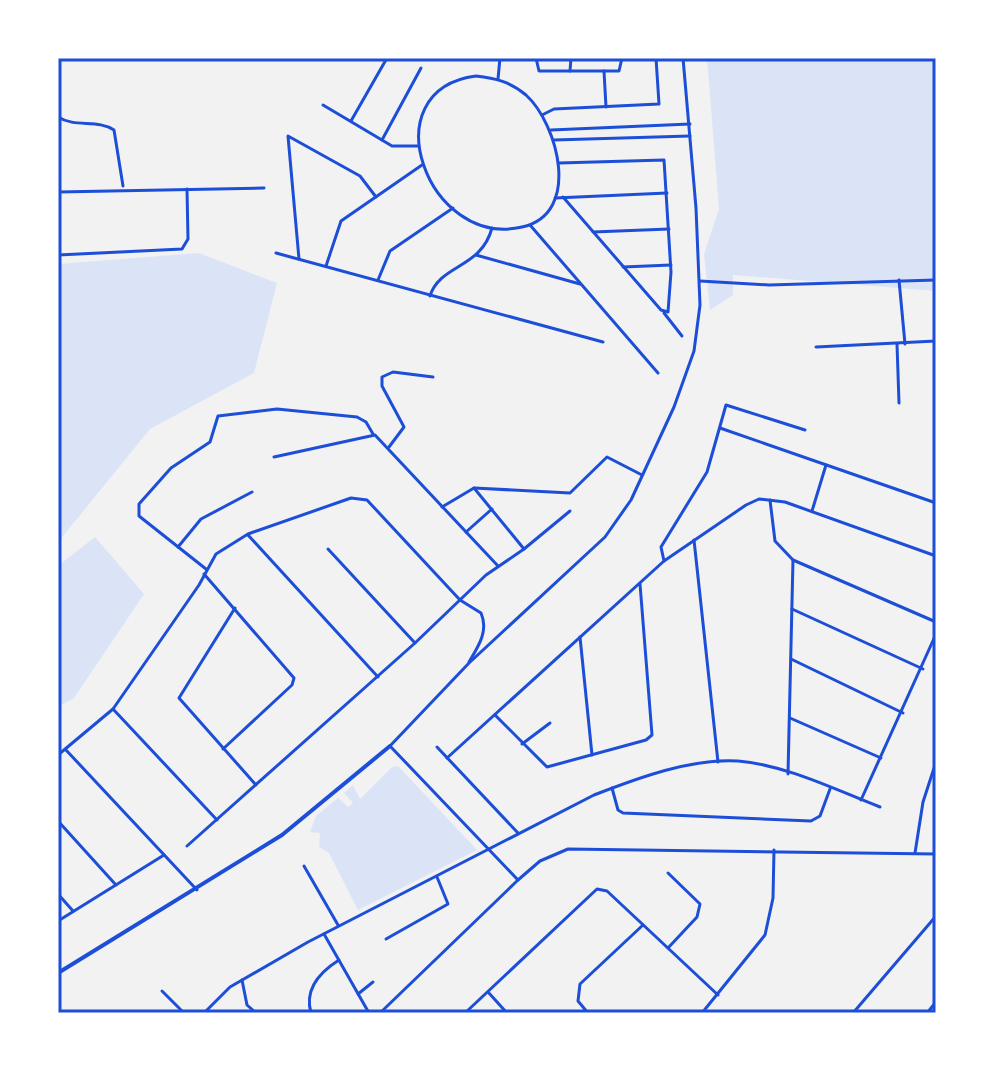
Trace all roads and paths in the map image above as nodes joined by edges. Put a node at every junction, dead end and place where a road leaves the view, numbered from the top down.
1 (387, 58) edge
2 (500, 58) edge
3 (536, 58) edge
4 (571, 58) edge
5 (622, 58) edge
6 (656, 58) edge
7 (683, 58) edge
8 (421, 68) dead end
9 (570, 71) junction
10 (604, 71) junction
11 (498, 79) junction
12 (323, 105) dead end
13 (606, 107) junction
14 (542, 115) junction
15 (58, 117) edge
16 (351, 121) junction
17 (690, 124) junction
18 (670, 125) junction
19 (551, 130) junction
20 (670, 136) junction
21 (691, 136) junction
22 (382, 140) junction
23 (554, 140) junction
24 (418, 146) junction
25 (559, 163) junction
26 (422, 165) junction
27 (123, 188) junction
28 (264, 188) dead end
29 (187, 189) junction
30 (58, 192) edge
31 (667, 193) junction
32 (376, 197) junction
33 (563, 197) junction
34 (555, 198) junction
35 (453, 208) junction
36 (530, 225) junction
37 (492, 228) junction
38 (669, 229) junction
39 (593, 232) junction
40 (276, 253) dead end
41 (58, 255) edge
42 (476, 255) junction
43 (299, 259) junction
44 (671, 265) junction
45 (326, 266) junction
46 (623, 267) junction
47 (899, 280) junction
48 (936, 280) edge
49 (378, 281) junction
50 (699, 281) junction
51 (581, 285) junction
52 (430, 296) junction
53 (664, 313) junction
54 (682, 336) dead end
55 (936, 341) edge
56 (603, 342) dead end
57 (897, 344) junction
58 (905, 344) junction
59 (816, 347) dead end
60 (658, 373) dead end
61 (433, 377) dead end
62 (899, 403) dead end
63 (720, 428) junction
64 (805, 430) dead end
65 (373, 434) junction
66 (389, 447) junction
67 (274, 457) dead end
68 (826, 465) junction
69 (642, 475) junction
70 (474, 488) junction
71 (252, 492) dead end
72 (770, 500) junction
73 (936, 503) edge
74 (442, 507) junction
75 (492, 509) junction
76 (570, 511) dead end
77 (811, 512) junction
78 (466, 532) junction
79 (248, 534) junction
80 (694, 540) junction
81 (178, 547) junction
82 (328, 549) dead end
83 (524, 549) junction
84 (936, 556) edge
85 (793, 560) junction
86 (664, 561) junction
87 (498, 566) junction
88 (205, 572) junction
89 (640, 582) junction
90 (460, 600) junction
91 (235, 608) junction
92 (792, 609) junction
93 (936, 622) edge
94 (936, 634) edge
95 (580, 637) junction
96 (415, 643) junction
97 (791, 659) junction
98 (469, 663) junction
99 (923, 669) junction
100 (378, 677) junction
101 (113, 709) junction
102 (903, 713) junction
103 (495, 715) junction
104 (790, 718) junction
105 (550, 723) dead end
106 (522, 744) junction
107 (390, 746) junction
108 (437, 747) dead end
109 (65, 749) junction
110 (223, 749) junction
111 (58, 755) edge
112 (592, 755) junction
113 (447, 758) junction
114 (881, 758) junction
115 (718, 762) junction
116 (936, 762) edge
117 (788, 774) junction
118 (256, 785) junction
119 (612, 788) junction
120 (830, 789) junction
121 (861, 800) junction
122 (880, 807) dead end
123 (217, 820) junction
124 (58, 821) edge
125 (518, 833) junction
126 (187, 846) dead end
127 (490, 850) junction
128 (774, 850) junction
129 (915, 853) junction
130 (936, 854) edge
131 (164, 855) junction
132 (304, 866) dead end
133 (668, 873) dead end
134 (437, 877) junction
135 (518, 880) junction
136 (116, 885) junction
137 (197, 890) junction
138 (58, 894) edge
139 (73, 911) junction
140 (936, 916) edge
141 (58, 921) edge
142 (643, 925) junction
143 (339, 926) junction
144 (324, 934) junction
145 (386, 939) dead end
146 (668, 948) junction
147 (339, 960) junction
148 (58, 973) edge
149 (242, 980) junction
150 (373, 982) dead end
151 (162, 991) dead end
152 (487, 992) junction
153 (358, 994) junction
154 (718, 995) junction
155 (936, 1002) edge
156 (184, 1013) edge
157 (204, 1013) edge
158 (256, 1013) edge
159 (311, 1013) edge
160 (369, 1013) edge
161 (380, 1013) edge
162 (465, 1013) edge
163 (507, 1013) edge
164 (588, 1013) edge
165 (702, 1013) edge
166 (853, 1013) edge
167 (927, 1013) edge

1 - 16 street
2 - 11 street
3 - 9 street
4 - 9 street
5 - 10 street
6 - 13 street
7 - 17 street
8 - 22 street
9 - 10 street
10 - 13 street
11 - 14 street
11 - 24 street
12 - 16 street
13 - 14 street
14 - 19 street
15 - 27 street
16 - 22 street
17 - 18 street
17 - 21 street
18 - 19 street
18 - 20 street
19 - 23 street
20 - 21 street
20 - 23 street
21 - 50 street
22 - 24 street
23 - 25 street
24 - 26 street
25 - 31 street
25 - 34 street
26 - 32 street
26 - 35 street
27 - 29 street
27 - 30 street
28 - 29 street
29 - 41 street
31 - 33 street
31 - 38 street
32 - 43 street
32 - 45 street
33 - 34 street
33 - 39 street
34 - 36 street
35 - 37 street
35 - 49 street
36 - 37 street
36 - 51 street
37 - 42 street
38 - 39 street
38 - 44 street
39 - 46 street
40 - 43 street
42 - 51 street
42 - 52 street
43 - 45 street
44 - 46 street
44 - 53 street
45 - 49 street
46 - 53 street
47 - 48 street
47 - 50 street
47 - 58 street
49 - 52 street
50 - 69 street
51 - 60 street
52 - 56 street
53 - 54 street
55 - 58 street
57 - 58 street
57 - 59 street
57 - 62 street
61 - 66 street
63 - 64 street
63 - 68 street
63 - 86 street
65 - 66 street
65 - 67 street
65 - 81 street
66 - 74 street
68 - 73 street
68 - 77 street
69 - 70 street
69 - 98 street
70 - 74 street
70 - 75 street
71 - 81 street
72 - 77 street
72 - 80 street
72 - 85 street
74 - 78 street
75 - 78 street
75 - 83 street
76 - 83 street
77 - 84 street
78 - 87 street
79 - 88 street
79 - 90 street
79 - 100 street
80 - 86 street
80 - 115 street
81 - 88 street
82 - 96 street
83 - 87 street
85 - 92 street
85 - 93 street
86 - 89 street
87 - 90 street
88 - 91 street
88 - 101 street
89 - 95 street
89 - 112 street
90 - 96 street
90 - 98 street
91 - 110 street
91 - 110 street
92 - 97 street
92 - 99 street
94 - 99 street
95 - 103 street
95 - 112 street
96 - 100 street
97 - 102 street
97 - 104 street
98 - 107 street
99 - 102 street
100 - 118 street
101 - 109 street
101 - 123 street
102 - 114 street
103 - 106 street
103 - 113 street
104 - 114 street
104 - 117 street
105 - 106 street
106 - 112 street
107 - 127 street
107 - 137 main road
108 - 113 street
109 - 111 street
109 - 131 street
110 - 118 street
113 - 125 street
114 - 121 street
115 - 117 street
115 - 119 street
116 - 129 street
117 - 120 street
118 - 123 street
119 - 120 street
119 - 125 street
120 - 121 street
121 - 122 street
123 - 126 street
124 - 136 street
125 - 127 street
127 - 134 street
127 - 135 street
128 - 129 street
128 - 135 street
128 - 154 street
129 - 130 street
131 - 136 street
131 - 137 street
132 - 143 street
133 - 146 street
134 - 143 street
134 - 145 street
135 - 161 street
136 - 139 street
137 - 148 main road
138 - 139 street
139 - 141 street
140 - 166 street
142 - 146 street
142 - 152 street
142 - 164 street
143 - 144 street
144 - 147 street
144 - 149 street
146 - 154 street
147 - 153 street
147 - 159 street
149 - 157 street
149 - 158 street
150 - 153 street
151 - 156 street
152 - 162 street
152 - 163 street
153 - 160 street
154 - 165 street
155 - 167 street

